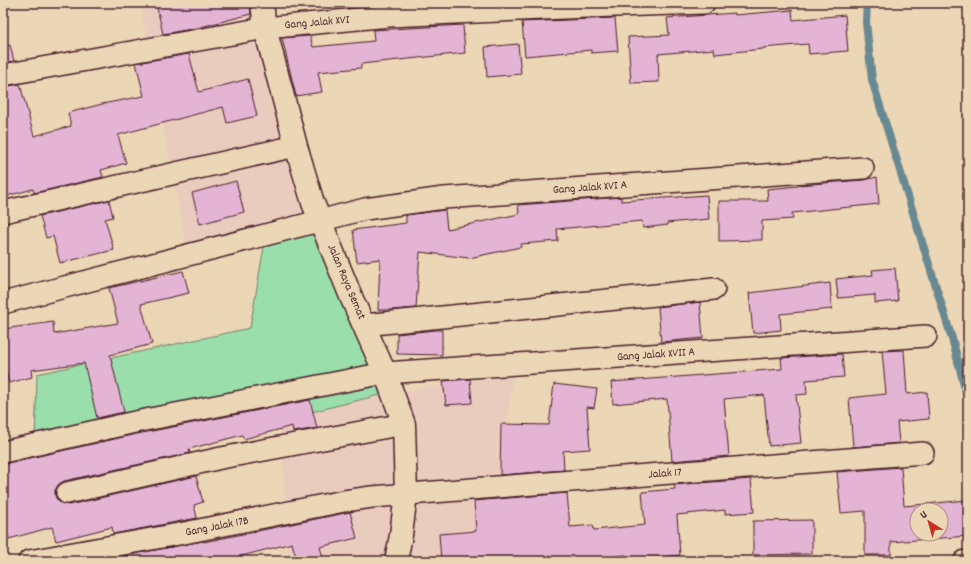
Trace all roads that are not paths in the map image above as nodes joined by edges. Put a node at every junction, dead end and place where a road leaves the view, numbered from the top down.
1 (262, 3) edge
2 (704, 3) edge
3 (265, 28) junction
4 (3, 75) edge
5 (296, 146) junction
6 (863, 168) dead end
7 (3, 212) edge
8 (320, 220) junction
9 (714, 289) dead end
10 (3, 303) edge
11 (364, 324) junction
12 (926, 336) dead end
13 (385, 373) junction
14 (404, 424) junction
15 (3, 452) edge
16 (923, 454) dead end
17 (67, 493) dead end
18 (406, 494) junction
19 (29, 561) edge
20 (396, 561) edge
21 (965, 561) edge
22 (968, 561) edge

1 - 3 street, Jalan Raya Semat
2 - 3 street, Gang Jalak XVI
3 - 4 street, Gang Jalak XVI
3 - 5 street, Jalan Raya Semat
5 - 7 street
5 - 8 street, Jalan Raya Semat
6 - 8 street, Gang Jalak XVI A
8 - 10 street, Gang Jalak XVI A
8 - 11 street, Jalan Raya Semat
9 - 11 street
11 - 13 street, Jalan Raya Semat
12 - 13 street, Gang Jalak XVII A
13 - 14 street, Jalan Raya Semat
13 - 15 street, Gang Jalak XVII A
14 - 17 street
14 - 18 street, Jalan Raya Semat
16 - 18 street, Jalak 17
18 - 19 street, Gang Jalak 17B
18 - 20 street, Jalan Raya Semat
21 - 22 street

